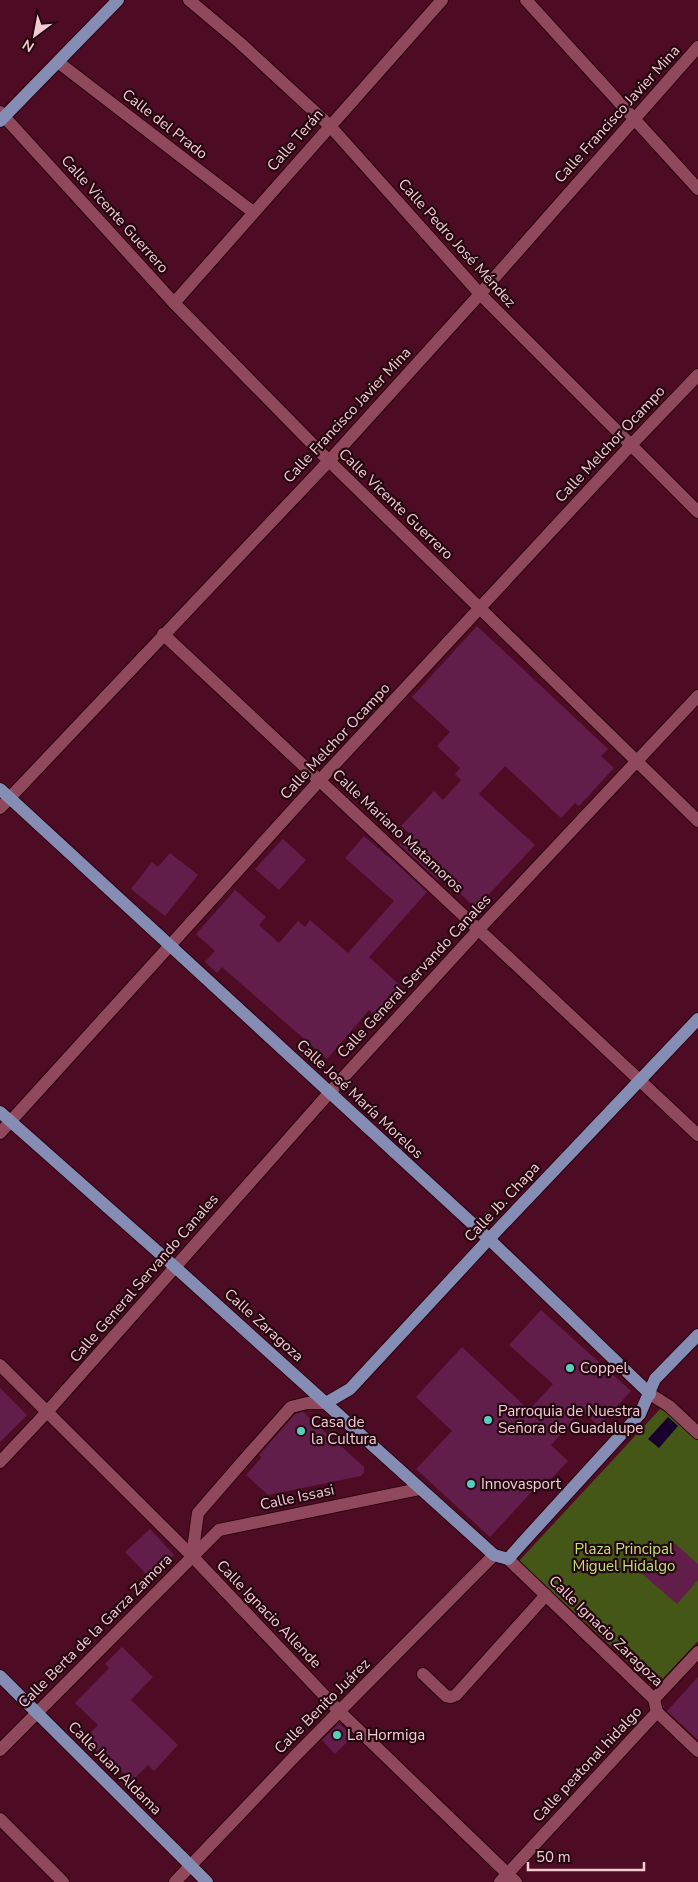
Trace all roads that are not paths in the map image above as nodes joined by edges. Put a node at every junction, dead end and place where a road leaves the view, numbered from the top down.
1 (118, 0) edge
2 (189, 0) edge
3 (442, 0) edge
4 (526, 0) edge
5 (698, 47) edge
6 (58, 62) junction
7 (1, 117) edge
8 (633, 118) junction
9 (330, 126) junction
10 (698, 189) edge
11 (254, 212) junction
12 (480, 294) junction
13 (174, 303) junction
14 (698, 375) edge
15 (631, 445) junction
16 (329, 461) junction
17 (698, 512) edge
18 (480, 607) junction
19 (163, 634) junction
20 (698, 696) edge
21 (636, 761) junction
22 (320, 780) junction
23 (5, 793) edge
24 (0, 808) edge
25 (698, 821) edge
26 (479, 929) junction
27 (168, 946) junction
28 (698, 1019) edge
29 (639, 1080) junction
30 (330, 1092) junction
31 (0, 1112) edge
32 (11, 1121) junction
33 (0, 1133) edge
34 (698, 1135) edge
35 (489, 1239) junction
36 (176, 1267) junction
37 (698, 1335) edge
38 (0, 1365) edge
39 (650, 1394) junction
40 (326, 1403) junction
41 (47, 1412) junction
42 (698, 1433) edge
43 (0, 1462) edge
44 (419, 1489) junction
45 (494, 1555) junction
46 (192, 1556) junction
47 (508, 1558) junction
48 (546, 1595) junction
49 (698, 1652) edge
50 (423, 1674) dead end
51 (0, 1676) edge
52 (654, 1699) junction
53 (339, 1710) junction
54 (657, 1712) junction
55 (36, 1713) junction
56 (0, 1750) edge
57 (698, 1751) edge
58 (0, 1820) edge
59 (191, 1866) junction
60 (508, 1879) edge
61 (63, 1882) edge
62 (175, 1882) edge
63 (207, 1882) edge

1 - 6 main road
2 - 9 street, Calle Pedro José Méndez
3 - 9 street, Calle Terán
4 - 8 street
5 - 8 street, Calle Francisco Javier Mina
6 - 7 main road
6 - 11 street, Calle del Prado
7 - 13 street, Calle Vicente Guerrero
8 - 10 street
8 - 12 street, Calle Francisco Javier Mina
9 - 11 street, Calle Terán
9 - 12 street, Calle Pedro José Méndez
11 - 13 street, Calle Terán
12 - 15 street, Calle Pedro José Méndez
12 - 16 street, Calle Francisco Javier Mina
13 - 16 street, Calle Vicente Guerrero
14 - 15 street, Calle Melchor Ocampo
15 - 17 street, Calle Pedro José Méndez
15 - 18 street, Calle Melchor Ocampo
16 - 18 street, Calle Vicente Guerrero
16 - 19 street, Calle Francisco Javier Mina
18 - 21 street, Calle Vicente Guerrero
18 - 22 street, Calle Melchor Ocampo
19 - 22 street, Calle Mariano Matamoros
19 - 23 street, Calle Francisco Javier Mina
20 - 21 street, Calle General Servando Canales
21 - 25 street, Calle Vicente Guerrero
21 - 26 street, Calle General Servando Canales
22 - 26 street, Calle Mariano Matamoros
22 - 27 street, Calle Melchor Ocampo
23 - 24 street, Calle Francisco Javier Mina
23 - 27 main road, Calle José María Morelos
26 - 29 street, Calle Mariano Matamoros
26 - 30 street, Calle General Servando Canales
27 - 30 main road, Calle José María Morelos
27 - 32 street, Calle Melchor Ocampo
28 - 29 main road, Calle Jb. Chapa
29 - 34 street, Calle Mariano Matamoros
29 - 35 main road, Calle Jb. Chapa
30 - 35 main road, Calle José María Morelos
30 - 36 street, Calle General Servando Canales
31 - 32 main road, Calle Zaragoza
32 - 33 street, Calle Melchor Ocampo
32 - 36 main road, Calle Zaragoza
35 - 39 main road, Calle José María Morelos
35 - 40 main road, Calle Jb. Chapa
36 - 40 main road, Calle Zaragoza
36 - 41 street, Calle General Servando Canales
37 - 39 main road
38 - 41 street, Calle Ignacio Allende
39 - 42 street, Calle José María Morelos
39 - 47 main road
40 - 44 main road, Calle Zaragoza
40 - 46 street
41 - 43 street, Calle General Servando Canales
41 - 46 street, Calle Ignacio Allende
44 - 45 main road, Calle Zaragoza
44 - 46 street, Calle Issasi
45 - 47 main road, Calle Zaragoza
45 - 53 street, Calle Benito Juárez
46 - 53 street, Calle Ignacio Allende
46 - 55 street, Calle Berta de la Garza Zamora
47 - 48 street, Calle Ignacio Zaragoza
48 - 50 street
48 - 52 street, Calle Ignacio Zaragoza
49 - 52 street
51 - 55 main road, Calle Juan Aldama
52 - 54 street, Calle Ignacio Zaragoza
53 - 59 street, Calle Benito Juárez
53 - 60 street, Calle Ignacio Allende
54 - 57 street, Calle Ignacio Zaragoza
54 - 60 street, Calle peatonal hidalgo
55 - 56 street, Calle Berta de la Garza Zamora
55 - 59 main road, Calle Juan Aldama
58 - 61 street
59 - 62 street, Calle Benito Juárez
59 - 63 main road, Calle Juan Aldama

